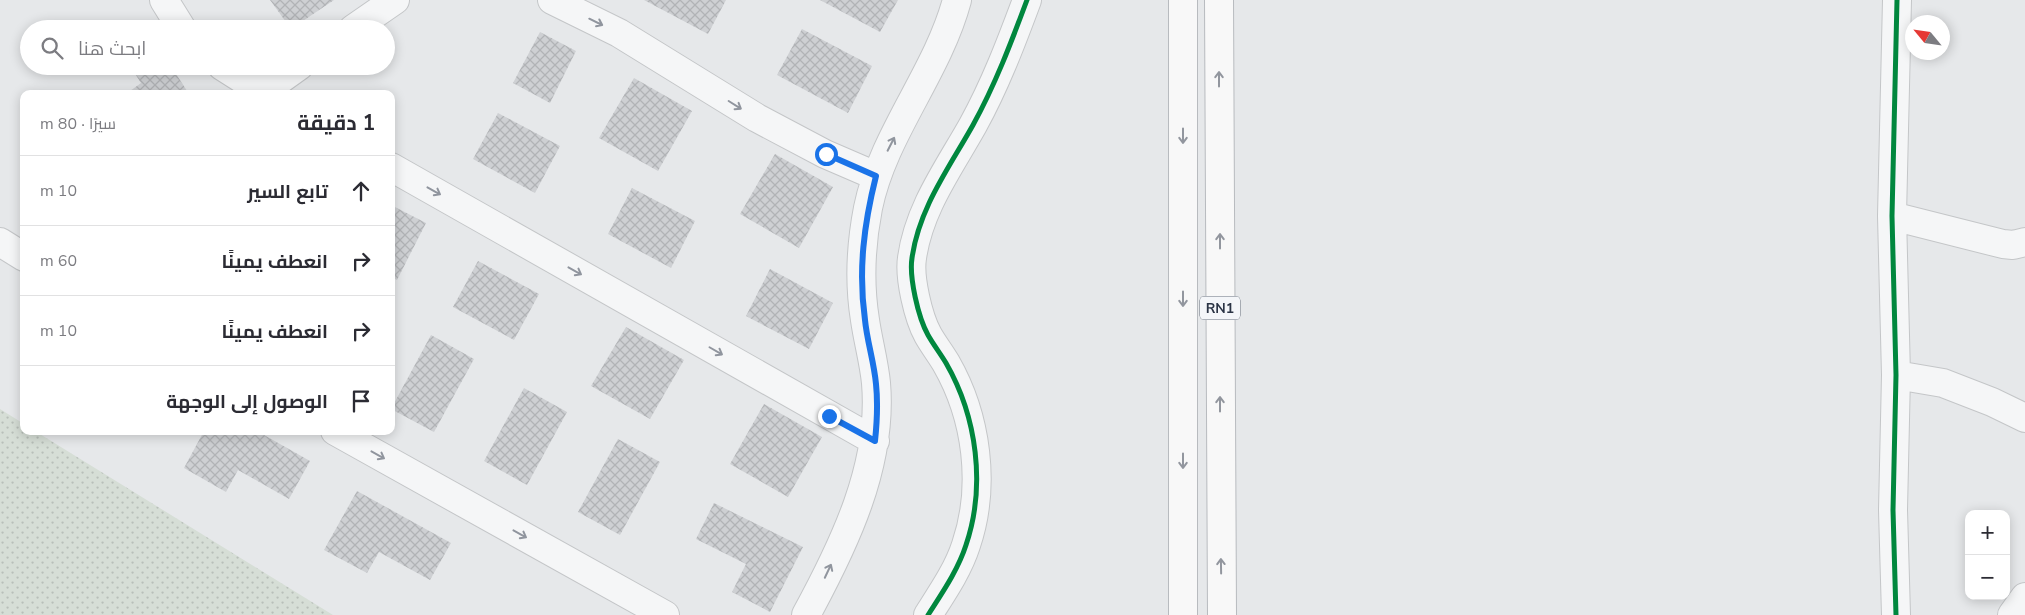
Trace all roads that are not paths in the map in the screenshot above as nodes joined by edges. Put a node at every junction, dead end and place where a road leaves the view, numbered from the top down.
1 (164, 0) edge
2 (396, 0) edge
3 (552, 0) edge
4 (957, 0) edge
5 (1026, 0) edge
6 (1183, 0) edge
7 (1219, 0) edge
8 (1897, 0) edge
9 (176, 20) edge
10 (366, 20) edge
11 (236, 75) edge
12 (287, 75) edge
13 (258, 90) edge
14 (267, 90) edge
15 (395, 169) edge
16 (876, 176) junction
17 (1892, 216) junction
18 (0, 242) edge
19 (2025, 242) edge
20 (20, 254) edge
21 (1896, 374) junction
22 (2025, 418) edge
23 (343, 435) edge
24 (875, 441) junction
25 (2025, 597) edge
26 (665, 615) edge
27 (806, 615) edge
28 (928, 615) edge
29 (1183, 615) edge
30 (1222, 615) edge
31 (1896, 615) edge
32 (2012, 615) edge

1 - 9 street
2 - 10 street
3 -> 16 street
16 -> 4 street
5 - 28 street
6 -> 29 highway, RN1
30 -> 7 highway, RN1
8 - 17 street
11 - 13 street
12 - 14 street
15 -> 24 street
16 - 24 street
17 - 19 street
17 - 21 street
18 - 20 street
21 - 22 street
21 - 31 street
23 -> 26 street
27 -> 24 street
25 - 32 street

